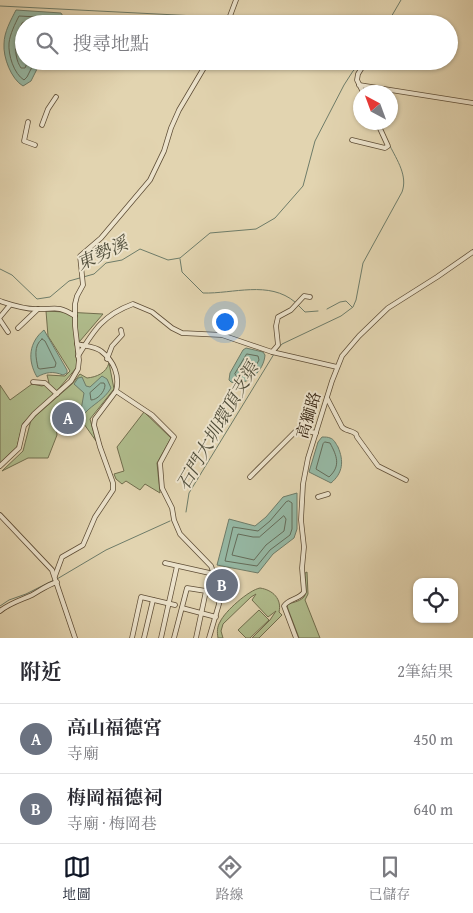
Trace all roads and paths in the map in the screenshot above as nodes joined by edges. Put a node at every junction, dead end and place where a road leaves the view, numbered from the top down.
1 (236, 0) edge
2 (230, 15) edge
3 (203, 70) edge
4 (360, 70) edge
5 (359, 85) edge
6 (398, 91) edge
7 (56, 97) dead end
8 (473, 103) edge
9 (28, 122) dead end
10 (42, 125) dead end
11 (381, 130) edge
12 (352, 140) dead end
13 (35, 144) dead end
14 (473, 252) edge
15 (310, 297) dead end
16 (0, 301) edge
17 (10, 305) junction
18 (38, 309) junction
19 (75, 316) junction
20 (0, 318) edge
21 (18, 328) dead end
22 (121, 330) dead end
23 (8, 332) dead end
24 (77, 344) junction
25 (85, 346) junction
26 (272, 352) junction
27 (78, 356) junction
28 (108, 359) junction
29 (337, 367) junction
30 (34, 382) dead end
31 (116, 392) junction
32 (57, 394) junction
33 (327, 398) junction
34 (316, 433) junction
35 (0, 466) edge
36 (250, 477) dead end
37 (406, 480) dead end
38 (328, 494) dead end
39 (318, 496) dead end
40 (0, 515) edge
41 (165, 563) dead end
42 (177, 566) junction
43 (214, 574) junction
44 (56, 579) junction
45 (153, 600) junction
46 (169, 604) junction
47 (175, 605) dead end
48 (182, 608) junction
49 (0, 610) edge
50 (201, 613) junction
51 (216, 617) junction
52 (75, 638) edge
53 (132, 638) edge
54 (144, 638) edge
55 (161, 638) edge
56 (174, 638) edge
57 (196, 638) edge
58 (209, 638) edge
59 (296, 638) edge

1 - 2 street
3 - 19 street
4 - 5 street
6 - 8 street
7 - 10 street
9 - 13 street
11 - 12 street
14 - 29 street, 高獅路
15 - 26 street
16 - 17 street
17 - 18 street
17 - 20 street
18 - 19 street
18 - 21 street
19 - 24 street
20 - 23 street
22 - 28 street
24 - 25 street
24 - 27 street
25 - 26 street
25 - 27 street
25 - 28 street
26 - 29 street
27 - 32 street
28 - 31 street
29 - 33 street, 高獅路
30 - 32 street
31 - 43 street
31 - 44 street
32 - 35 street
33 - 34 street, 高獅路
33 - 37 street
34 - 36 street
34 - 59 street, 高獅路
38 - 39 street
40 - 44 street
41 - 42 street
42 - 43 street
42 - 46 street
43 - 51 street
44 - 49 street
44 - 52 street
45 - 46 street
45 - 53 street
45 - 54 street
46 - 47 street
46 - 55 street
48 - 50 street
48 - 50 street
48 - 56 street
50 - 51 street
50 - 57 street
51 - 58 street

